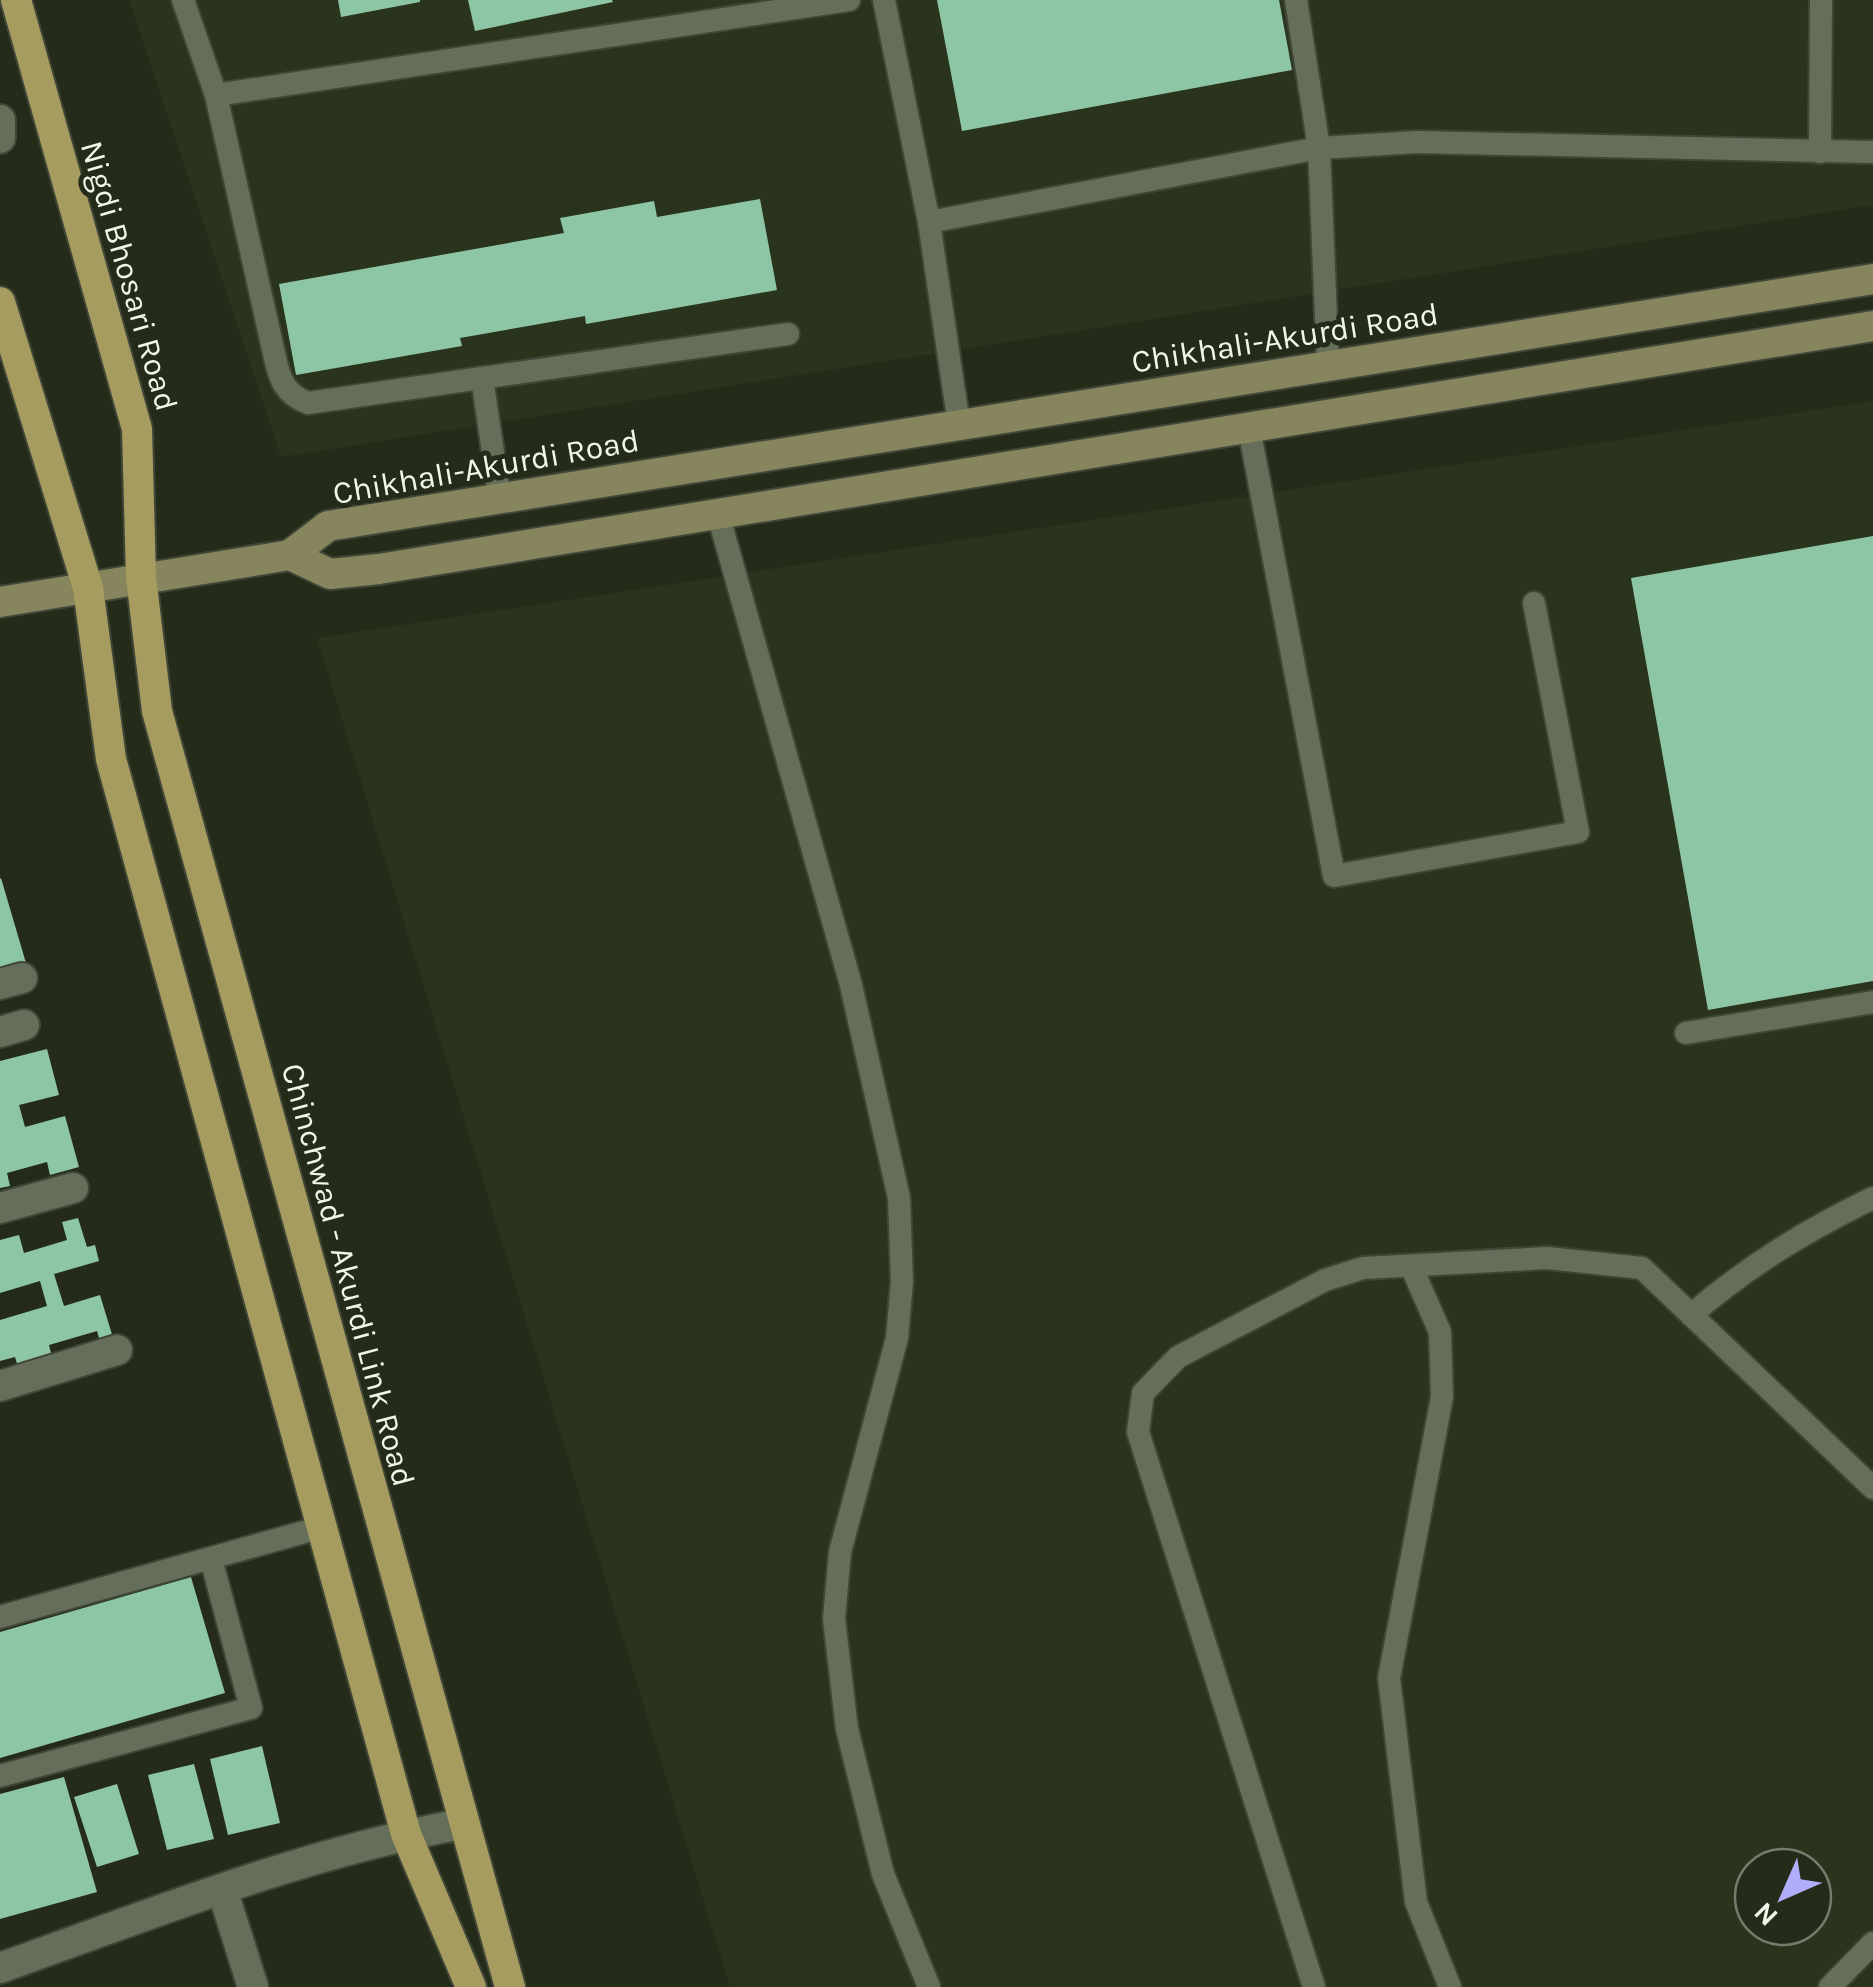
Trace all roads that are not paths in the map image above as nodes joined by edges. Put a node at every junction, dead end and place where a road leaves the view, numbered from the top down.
1 (16, 0) edge
2 (183, 0) edge
3 (849, 0) edge
4 (884, 0) edge
5 (1296, 0) edge
6 (1821, 0) edge
7 (216, 95) junction
8 (0, 120) edge
9 (0, 138) edge
10 (1319, 148) junction
11 (1820, 152) junction
12 (1873, 152) edge
13 (929, 222) junction
14 (1873, 279) edge
15 (0, 302) edge
16 (1873, 326) edge
17 (788, 334) dead end
18 (1328, 366) junction
19 (482, 378) junction
20 (959, 425) junction
21 (1249, 428) junction
22 (500, 500) junction
23 (718, 514) junction
24 (290, 555) junction
25 (142, 576) junction
26 (88, 588) junction
27 (0, 602) edge
28 (1534, 603) dead end
29 (1873, 1002) edge
30 (1686, 1033) dead end
31 (74, 1188) dead end
32 (1873, 1198) edge
33 (0, 1208) edge
34 (1412, 1268) junction
35 (1691, 1315) junction
36 (117, 1350) dead end
37 (0, 1386) edge
38 (1873, 1488) edge
39 (322, 1528) junction
40 (210, 1558) junction
41 (0, 1617) edge
42 (0, 1776) edge
43 (462, 1824) junction
44 (406, 1834) junction
45 (222, 1888) junction
46 (1873, 1943) edge
47 (0, 1968) edge
48 (253, 1987) edge
49 (471, 1987) edge
50 (510, 1987) edge
51 (930, 1987) edge
52 (1314, 1987) edge
53 (1450, 1987) edge
54 (1830, 1987) edge

1 - 25 main road, Nigdi Bhosari Road
2 - 7 lane
3 - 7 lane
4 - 13 lane
5 - 10 lane
6 - 11 lane
7 - 19 lane
8 - 9 street
10 - 11 lane
10 - 13 lane
10 - 18 lane
11 - 12 lane
13 - 20 lane
14 - 18 main road, Chikhali-Akurdi Road
15 - 26 main road
16 - 21 main road
17 - 19 lane
18 - 20 main road, Chikhali-Akurdi Road
19 - 22 lane
20 - 22 main road, Chikhali-Akurdi Road
21 - 23 main road
21 - 28 lane
22 - 24 main road, Chikhali-Akurdi Road
23 - 24 main road
23 - 51 lane
24 - 25 main road
25 - 26 main road
25 - 43 main road, Chinchwad - Akurdi Link Road
26 - 27 main road
26 - 39 main road
29 - 30 lane
31 - 33 street
32 - 35 lane
34 - 35 lane
34 - 52 lane
34 - 53 lane
35 - 38 lane
36 - 37 street
39 - 40 lane
39 - 44 main road
40 - 41 lane
40 - 42 lane
43 - 44 street
43 - 50 main road, Chinchwad - Akurdi Link Road
44 - 45 street
44 - 49 main road
45 - 47 street
45 - 48 street
46 - 54 lane

